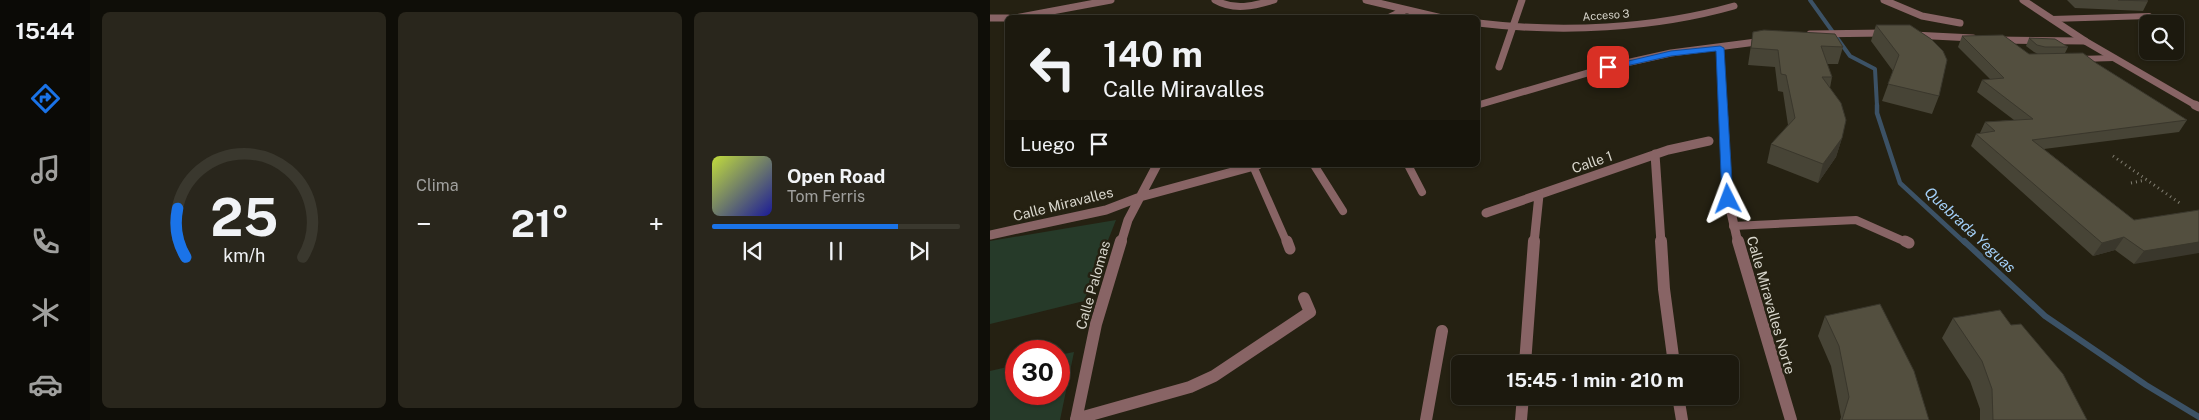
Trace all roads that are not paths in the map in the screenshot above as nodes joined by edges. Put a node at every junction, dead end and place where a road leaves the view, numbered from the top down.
1 (1111, 0) edge
2 (1215, 0) edge
3 (1274, 0) edge
4 (1366, 0) edge
5 (1522, 0) edge
6 (1884, 0) edge
7 (2023, 0) edge
8 (1734, 6) dead end
9 (1405, 10) junction
10 (1031, 15) edge
11 (1394, 15) edge
12 (1428, 15) edge
13 (2139, 16) edge
14 (990, 18) edge
15 (1005, 18) edge
16 (2052, 19) junction
17 (1480, 23) edge
18 (1960, 23) dead end
19 (1513, 27) junction
20 (1891, 33) edge
21 (1901, 34) edge
22 (1804, 35) edge
23 (1777, 39) edge
24 (1980, 39) edge
25 (1989, 39) edge
26 (1999, 40) junction
27 (2012, 40) junction
28 (2085, 41) junction
29 (2018, 46) edge
30 (1720, 48) junction
31 (2012, 50) edge
32 (2112, 57) junction
33 (2072, 58) edge
34 (1499, 67) dead end
35 (1480, 104) edge
36 (2199, 108) edge
37 (1709, 141) dead end
38 (1656, 154) junction
39 (1157, 167) edge
40 (1251, 167) edge
41 (1255, 167) edge
42 (1315, 167) edge
43 (1409, 167) edge
44 (1422, 192) dead end
45 (1539, 195) junction
46 (1140, 197) junction
47 (1343, 211) dead end
48 (1486, 213) dead end
49 (1733, 226) junction
50 (990, 235) edge
51 (1909, 243) dead end
52 (1290, 249) dead end
53 (1304, 298) dead end
54 (1442, 331) dead end
55 (1525, 355) edge
56 (1673, 355) edge
57 (1522, 405) edge
58 (1680, 405) edge
59 (1076, 420) edge
60 (1426, 420) edge
61 (1521, 420) edge
62 (1682, 420) edge
63 (1791, 420) edge

1 - 10 street
2 - 3 street
4 - 9 street
5 - 19 street
6 - 18 street
7 - 16 street
8 - 19 street, Acceso 3
9 - 11 street
9 - 12 street
13 - 16 lane
14 - 15 street
16 - 28 street
17 - 19 street, Acceso 3
19 - 34 street
20 - 22 street
21 - 24 street
23 - 30 street
25 - 26 street
26 - 27 street
26 - 31 lane
27 - 28 street
27 - 29 lane
28 - 32 street
30 - 35 street
30 - 49 street, Calle Miravalles Norte
32 - 33 lane
32 - 36 street
37 - 38 street, Calle 1
38 - 45 street, Calle 1
38 - 56 street
39 - 46 street, Calle Palomas
40 - 46 street, Calle Miravalles
41 - 52 lane
42 - 47 lane
43 - 44 lane
45 - 48 street, Calle 1
45 - 55 street
46 - 50 street, Calle Miravalles
46 - 59 street, Calle Palomas
49 - 51 lane
49 - 63 street, Calle Miravalles Norte
53 - 59 street
54 - 60 street
57 - 61 street
58 - 62 street

